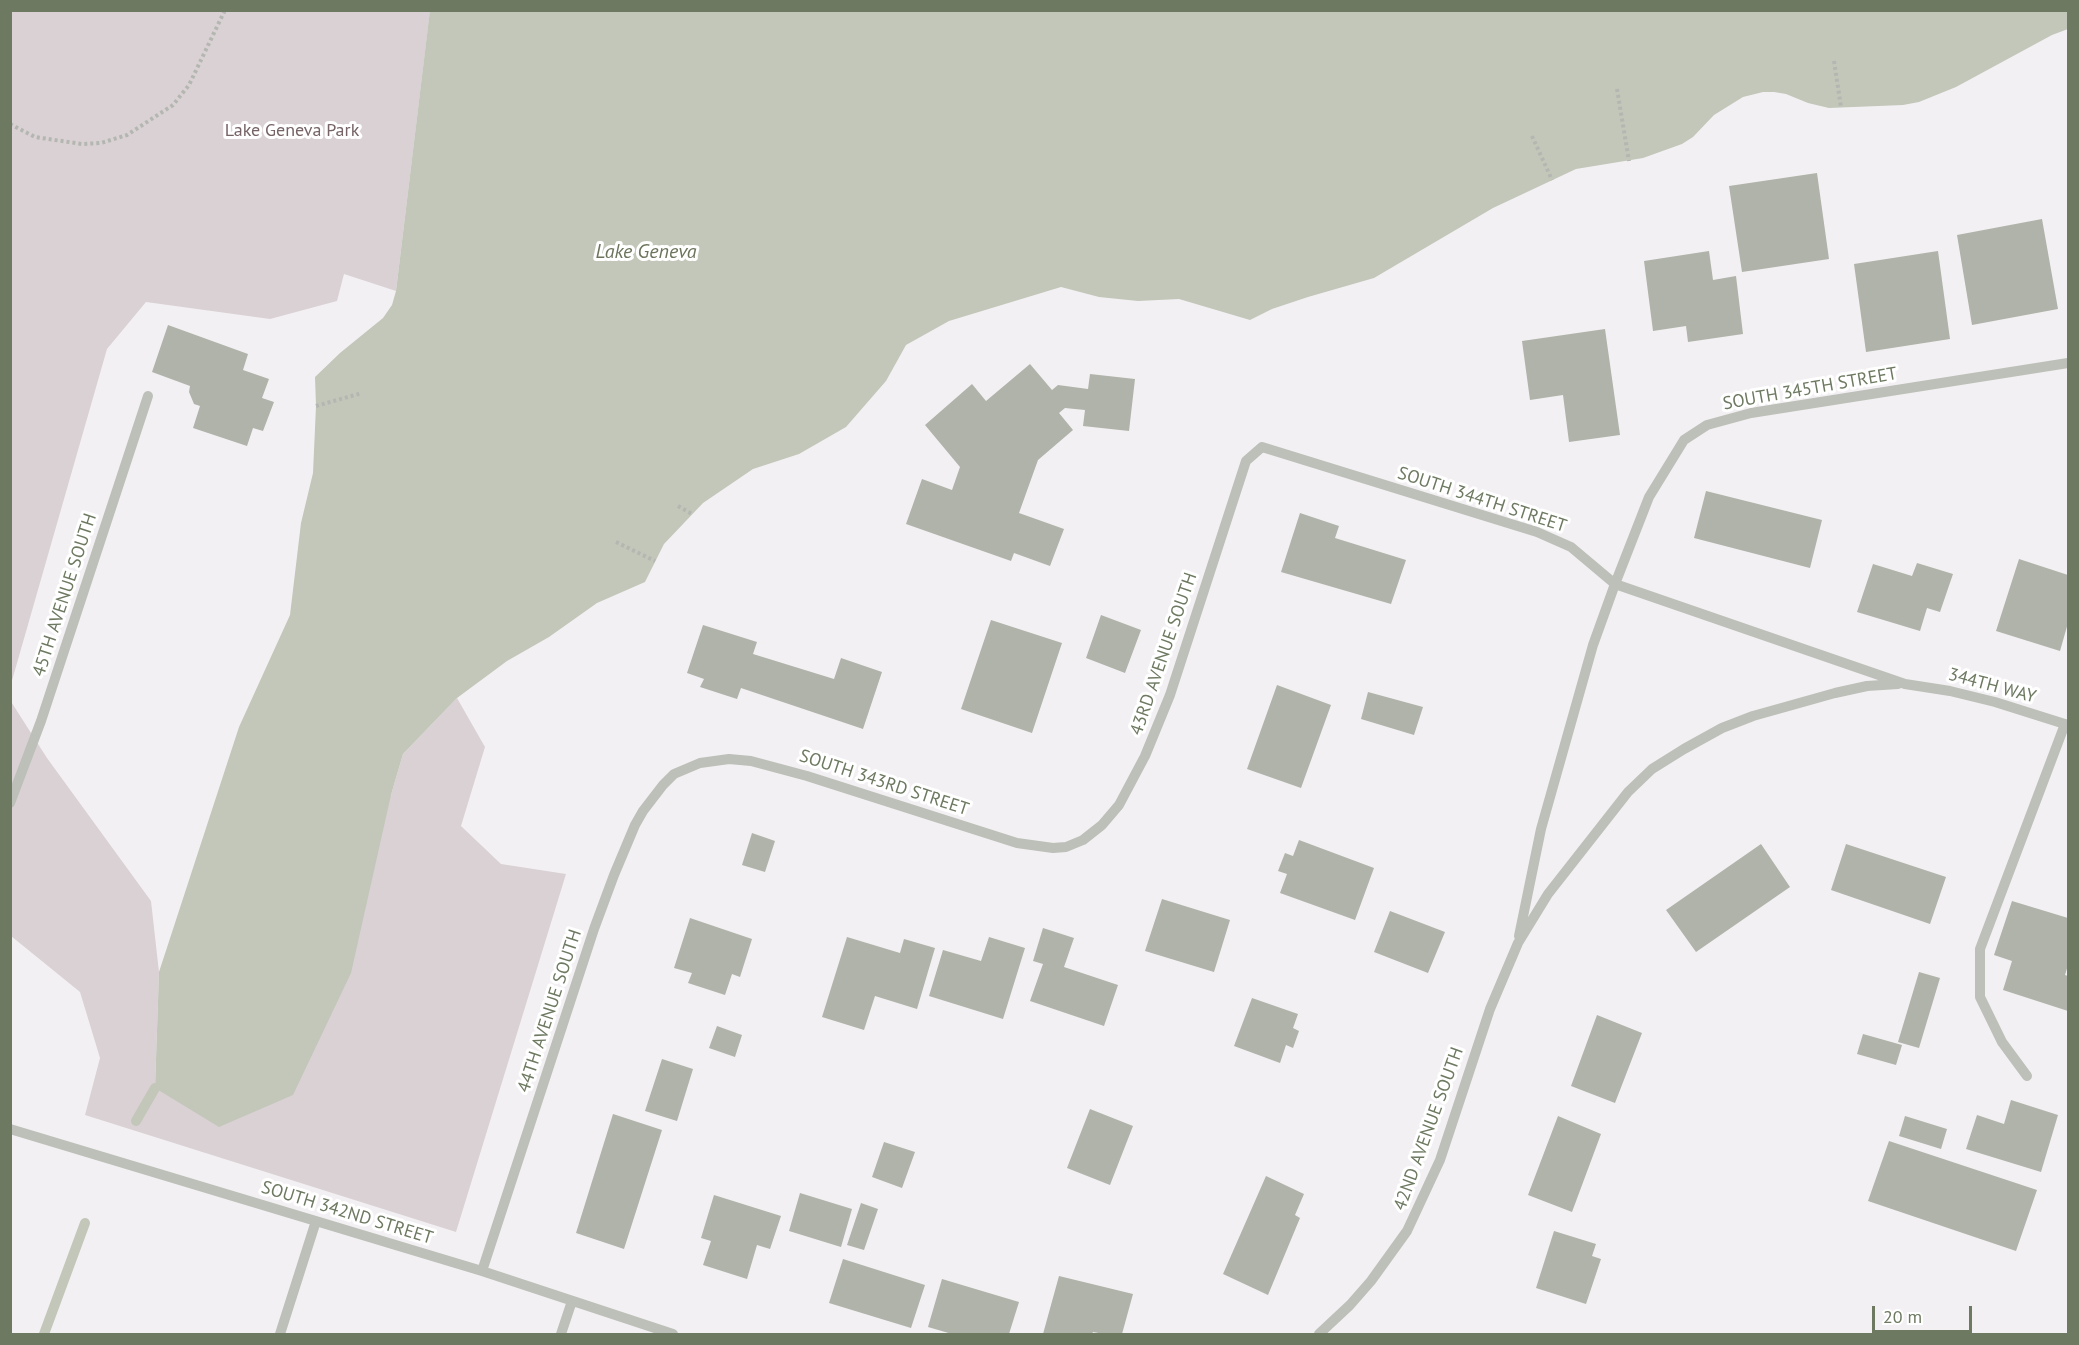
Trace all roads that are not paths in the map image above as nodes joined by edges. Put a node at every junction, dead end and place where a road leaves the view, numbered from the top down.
1 (2068, 363) edge
2 (148, 396) dead end
3 (1246, 461) joint
4 (1615, 584) junction
5 (1905, 684) junction
6 (2067, 725) edge
7 (674, 774) joint
8 (10, 803) edge
9 (1083, 840) joint
10 (1518, 944) junction
11 (2027, 1076) dead end
12 (10, 1129) edge
13 (316, 1221) junction
14 (482, 1271) junction
15 (572, 1301) junction
16 (280, 1335) edge
17 (561, 1335) edge
18 (673, 1335) edge
19 (1319, 1335) edge

1 - 4 street, SOUTH 345TH STREET
2 - 8 street, 45TH AVENUE SOUTH
3 - 4 street, SOUTH 344TH STREET
3 - 9 street, 43RD AVENUE SOUTH
4 - 5 street, SOUTH 344TH STREET
4 - 10 street, 42ND AVENUE SOUTH
5 - 6 street, 344TH WAY
5 - 10 street, 42ND AVENUE SOUTH
6 - 11 street
7 - 9 street, SOUTH 343RD STREET
7 - 14 street, 44TH AVENUE SOUTH
10 - 19 street, 42ND AVENUE SOUTH
12 - 13 street, SOUTH 342ND STREET
13 - 14 street, SOUTH 342ND STREET
13 - 16 street
14 - 15 street, SOUTH 342ND STREET
15 - 17 street
15 - 18 street, SOUTH 342ND STREET

